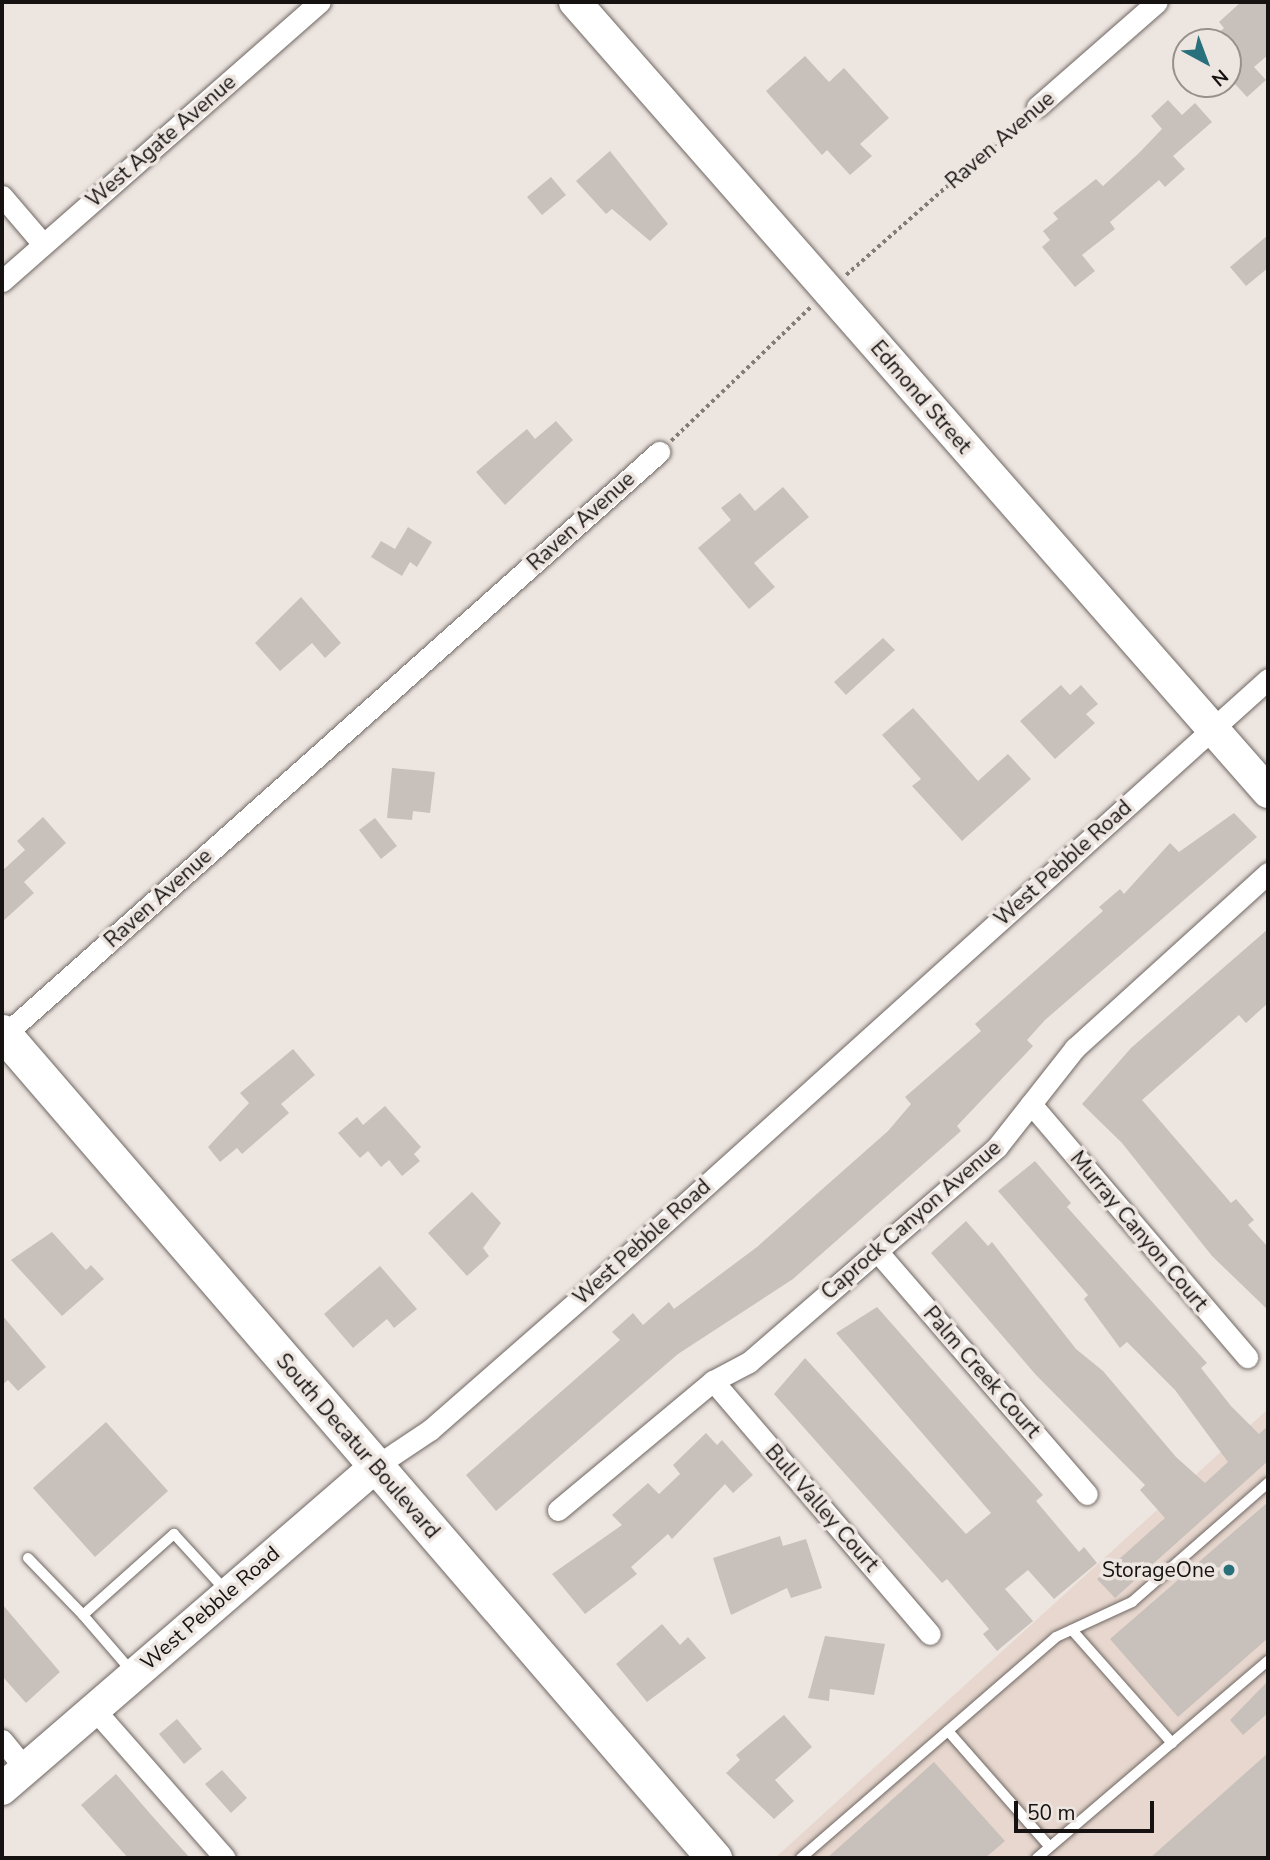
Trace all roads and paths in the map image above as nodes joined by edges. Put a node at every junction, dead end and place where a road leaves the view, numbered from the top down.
1 (320, 2) edge
2 (575, 2) edge
3 (1157, 2) edge
4 (1037, 107) joint
5 (2, 196) edge
6 (43, 244) junction
7 (2, 281) edge
8 (828, 291) junction
9 (659, 452) joint
10 (1268, 679) edge
11 (1213, 728) junction
12 (1268, 792) edge
13 (1268, 873) edge
14 (3, 1035) edge
15 (1031, 1104) junction
16 (877, 1251) junction
17 (1247, 1357) dead end
18 (713, 1381) junction
19 (376, 1465) junction
20 (1268, 1483) edge
21 (1087, 1494) dead end
22 (558, 1510) dead end
23 (28, 1558) dead end
24 (228, 1593) junction
25 (83, 1615) junction
26 (1072, 1630) junction
27 (930, 1634) dead end
28 (1268, 1661) edge
29 (134, 1674) junction
30 (94, 1709) junction
31 (948, 1731) junction
32 (2, 1740) edge
33 (1172, 1743) junction
34 (25, 1768) junction
35 (2, 1788) edge
36 (1050, 1847) junction
37 (225, 1858) edge
38 (715, 1858) edge
39 (801, 1858) edge
40 (1037, 1858) edge

1 - 6 street, West Agate Avenue
2 - 8 street, Edmond Street
3 - 4 street, Raven Avenue
4 - 8 path, Raven Avenue
5 - 6 street
6 - 7 street, West Agate Avenue
8 - 9 path, Raven Avenue
8 - 11 street, Edmond Street
9 - 14 street, Raven Avenue
10 - 11 street, West Pebble Road
11 - 12 street, Edmond Street
11 - 19 street, West Pebble Road
13 - 15 street, Caprock Canyon Avenue
14 - 19 main road, South Decatur Boulevard
15 - 16 street, Caprock Canyon Avenue
15 - 17 street, Murray Canyon Court
16 - 18 street, Caprock Canyon Avenue
16 - 21 street, Palm Creek Court
18 - 22 street, Caprock Canyon Avenue
18 - 27 street, Bull Valley Court
19 - 24 street, West Pebble Road
19 - 38 main road, South Decatur Boulevard
20 - 26 lane
23 - 25 lane
24 - 25 lane
24 - 29 street, West Pebble Road
25 - 29 lane
26 - 31 lane
26 - 33 lane
28 - 33 lane
29 - 30 street, West Pebble Road
30 - 34 street, West Pebble Road
30 - 37 street
31 - 36 lane
31 - 39 lane
32 - 34 street
33 - 36 lane
34 - 35 street, West Pebble Road
36 - 40 lane

